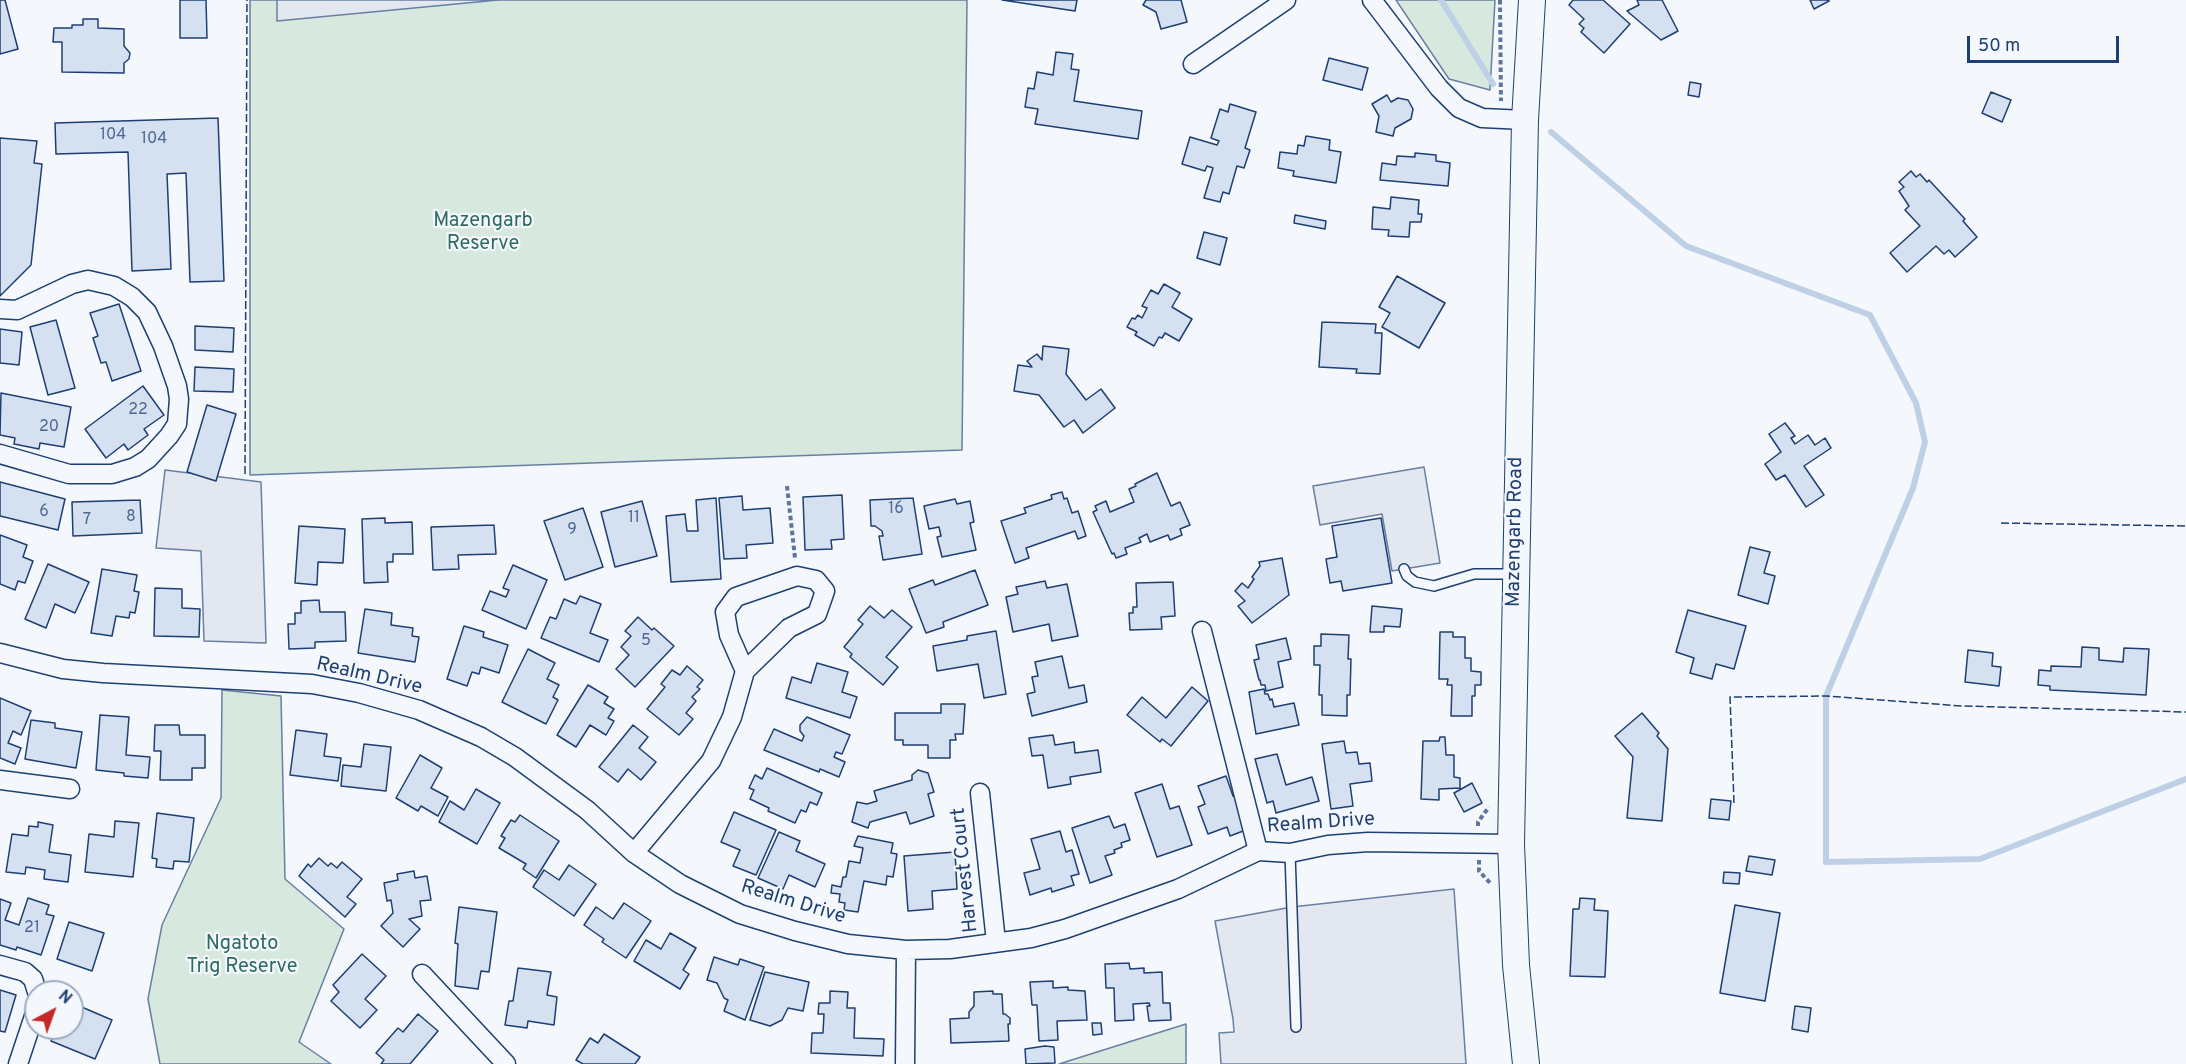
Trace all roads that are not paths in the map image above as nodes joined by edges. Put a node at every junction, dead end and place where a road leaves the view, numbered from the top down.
1 (1286, 0) edge
2 (1372, 0) edge
3 (1532, 0) edge
4 (1193, 64) dead end
5 (1525, 120) junction
6 (0, 309) edge
7 (0, 454) edge
8 (1404, 569) dead end
9 (1515, 574) junction
10 (1202, 631) dead end
11 (0, 653) edge
12 (744, 671) junction
13 (0, 780) edge
14 (70, 789) dead end
15 (980, 793) dead end
16 (1511, 844) junction
17 (1258, 851) junction
18 (634, 853) junction
19 (1290, 853) junction
20 (996, 942) junction
21 (906, 950) junction
22 (0, 965) edge
23 (422, 974) dead end
24 (33, 980) edge
25 (1296, 1027) dead end
26 (26, 1040) edge
27 (1524, 1063) edge
28 (18, 1064) edge
29 (506, 1064) edge
30 (904, 1064) edge

1 - 4 street
2 - 5 street
3 - 5 main road, Mazengarb Road
5 - 9 main road, Mazengarb Road
6 - 7 street
8 - 9 lane
9 - 16 main road, Mazengarb Road
10 - 17 street
11 - 18 street, Realm Drive
12 - 12 street
12 - 18 street
13 - 14 street
15 - 20 street, Harvest Court
16 - 19 street, Realm Drive
16 - 27 main road, Mazengarb Road
17 - 19 street, Realm Drive
17 - 20 street, Realm Drive
18 - 21 street, Realm Drive
19 - 25 lane
20 - 21 street, Realm Drive
21 - 30 street
22 - 24 street
23 - 29 street
26 - 28 street

